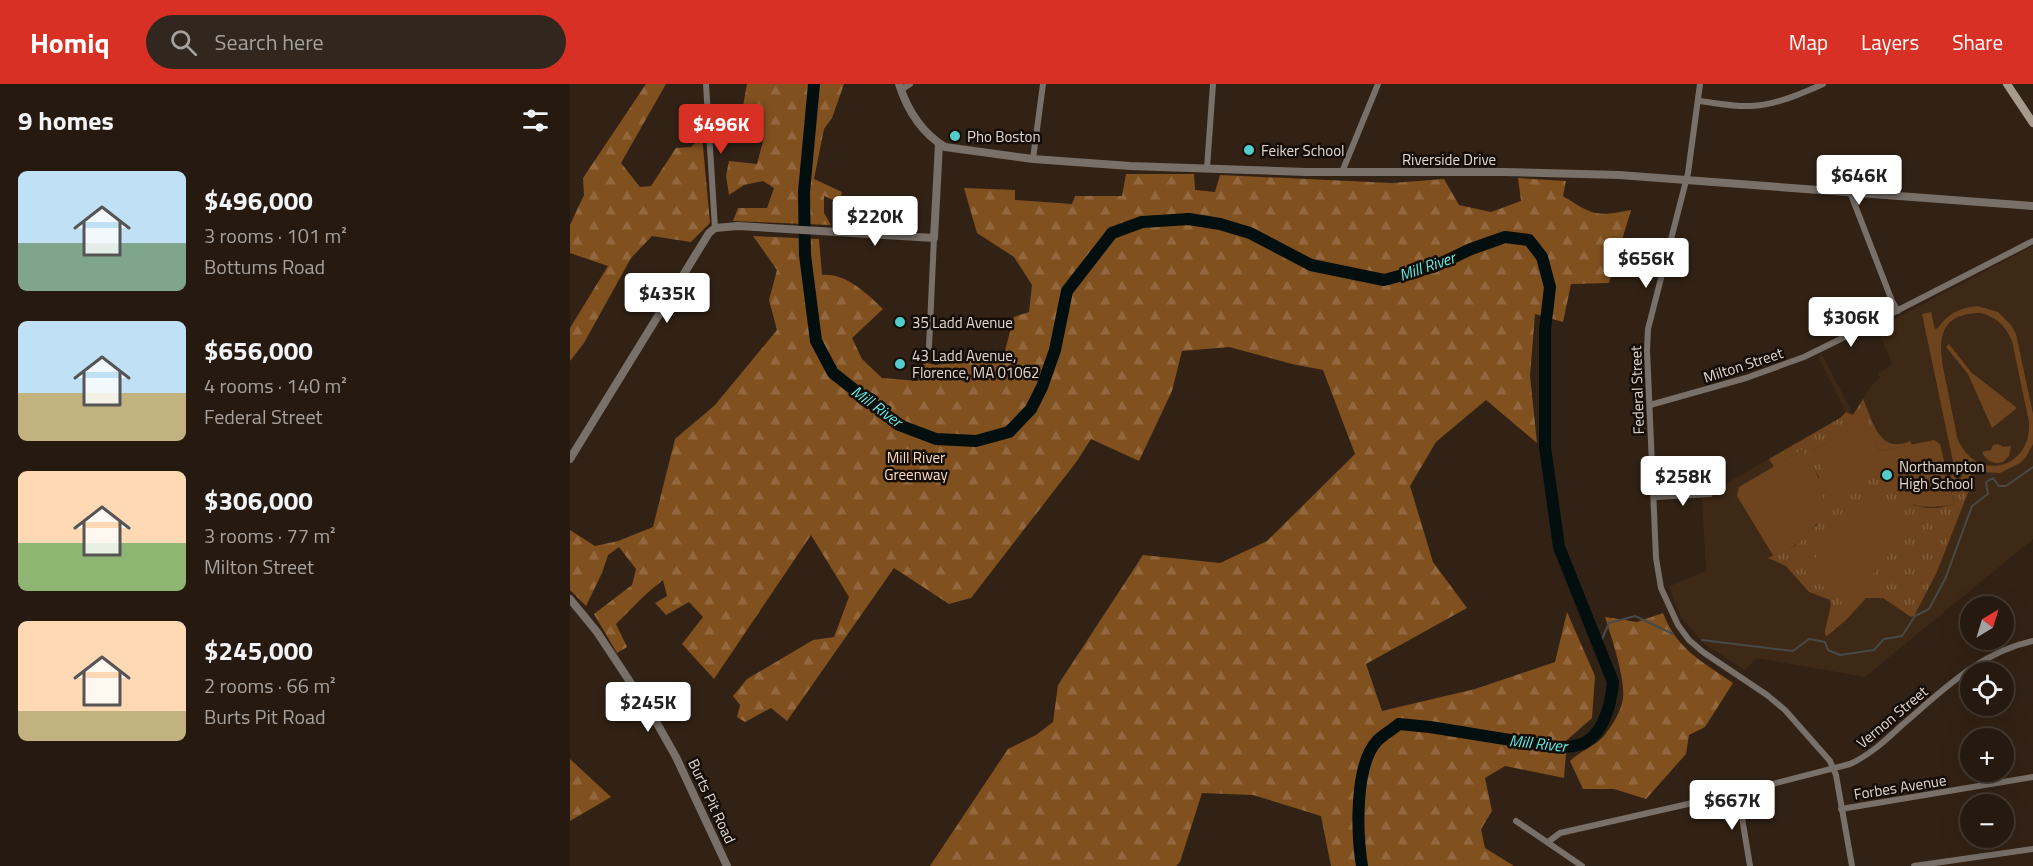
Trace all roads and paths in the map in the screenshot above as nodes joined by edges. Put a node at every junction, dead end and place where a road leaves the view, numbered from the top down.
1 (706, 84) edge
2 (910, 84) edge
3 (1043, 84) edge
4 (1213, 84) edge
5 (1378, 84) edge
6 (1692, 84) edge
7 (1823, 84) edge
8 (2007, 84) edge
9 (1700, 86) edge
10 (900, 87) edge
11 (1699, 101) junction
12 (2033, 123) edge
13 (939, 144) junction
14 (1033, 159) junction
15 (1207, 168) junction
16 (1342, 172) junction
17 (1687, 180) junction
18 (1850, 192) junction
19 (2033, 206) edge
20 (715, 228) junction
21 (934, 237) junction
22 (2033, 241) edge
23 (1898, 311) junction
24 (929, 347) dead end
25 (1650, 405) junction
26 (570, 459) edge
27 (1710, 494) dead end
28 (1654, 497) junction
29 (570, 598) edge
30 (2033, 641) edge
31 (1834, 769) junction
32 (2033, 777) edge
33 (1738, 793) junction
34 (1841, 809) junction
35 (1516, 821) dead end
36 (1548, 842) junction
37 (2033, 849) edge
38 (728, 866) edge
39 (1582, 866) edge
40 (1750, 866) edge
41 (1852, 866) edge
42 (1914, 866) edge

1 - 20 street
2 - 10 street
3 - 14 street
4 - 15 street
5 - 16 street
6 - 9 street
7 - 11 street
8 - 12 main road
9 - 11 street, Federal Street
10 - 13 street
11 - 17 street, Federal Street
13 - 14 street, Riverside Drive
13 - 21 street
14 - 15 street, Riverside Drive
15 - 16 street, Riverside Drive
16 - 17 street, Riverside Drive
17 - 18 street, Riverside Drive
17 - 25 street, Federal Street
18 - 19 street, Riverside Drive
18 - 23 street
20 - 21 street
20 - 26 street
21 - 24 street
22 - 23 street, Milton Street
23 - 25 street, Milton Street
25 - 28 street, Federal Street
27 - 28 street
28 - 31 street, Federal Street
29 - 38 street, Burts Pit Road
30 - 31 street, Vernon Street
31 - 33 street, Vernon Street
31 - 34 street
32 - 34 street, Forbes Avenue
33 - 36 street, Vernon Street
33 - 40 street
34 - 41 street
35 - 36 street
36 - 39 street
37 - 42 street

